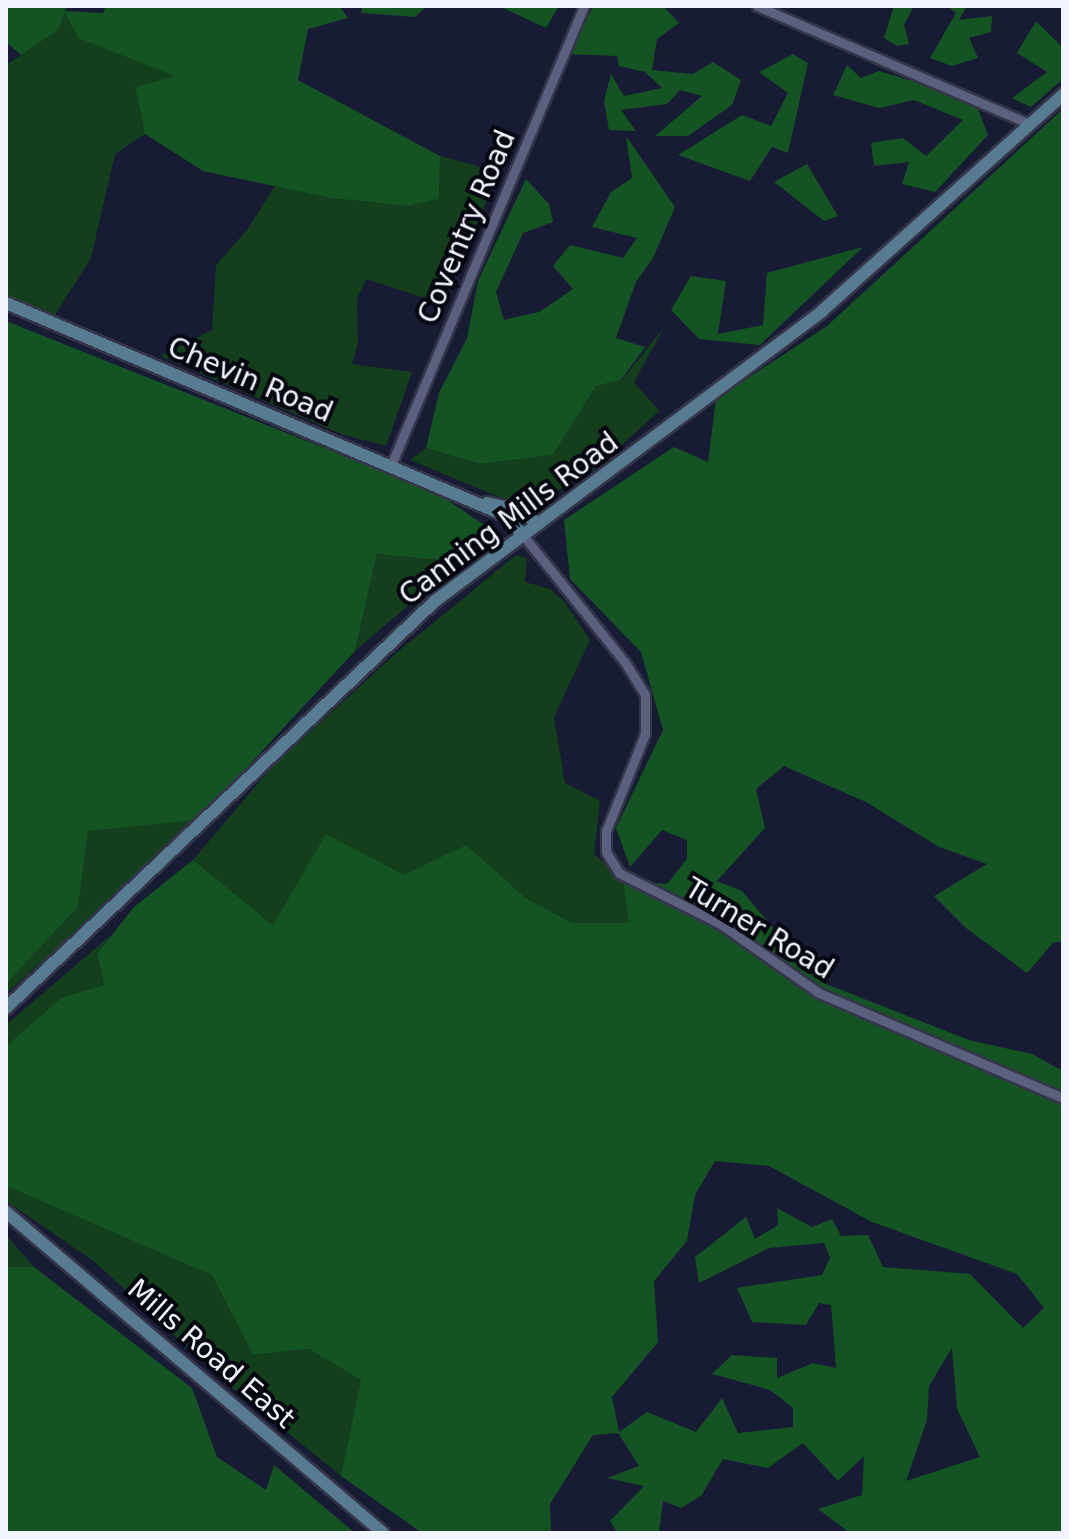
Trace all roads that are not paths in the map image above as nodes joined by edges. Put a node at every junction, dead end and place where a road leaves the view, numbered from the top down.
1 (584, 6) edge
2 (757, 6) edge
3 (1063, 95) edge
4 (1030, 124) junction
5 (6, 303) edge
6 (391, 465) junction
7 (476, 502) junction
8 (538, 524) junction
9 (522, 534) junction
10 (6, 1008) edge
11 (1063, 1098) edge
12 (6, 1212) edge
13 (383, 1533) edge

1 - 6 street, Coventry Road
2 - 4 street
3 - 4 main road, Canning Mills Road
4 - 8 main road, Canning Mills Road
5 - 6 main road, Chevin Road
6 - 7 main road, Chevin Road
7 - 8 main road, Chevin Road
7 - 9 main road, Chevin Road
8 - 9 main road, Canning Mills Road
9 - 10 main road, Canning Mills Road
9 - 11 street, Turner Road
12 - 13 main road, Mills Road East

